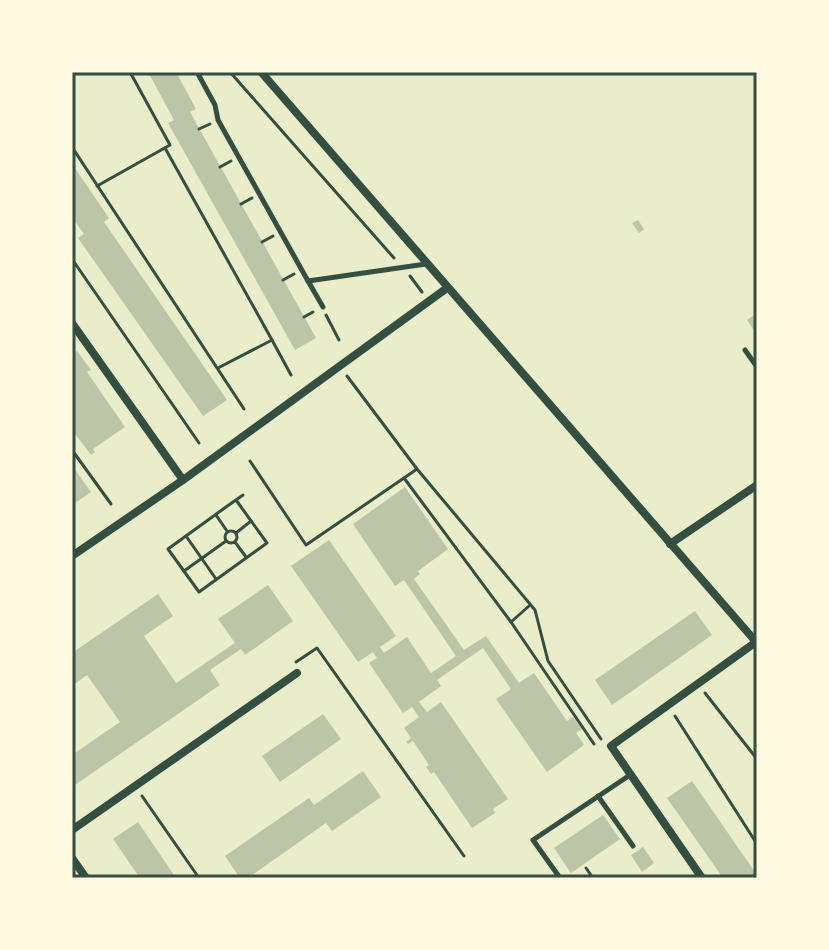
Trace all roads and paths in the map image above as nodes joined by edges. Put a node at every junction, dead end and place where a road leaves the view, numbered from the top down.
1 (130, 72) edge
2 (197, 72) edge
3 (230, 72) edge
4 (261, 72) edge
5 (208, 125) dead end
6 (199, 129) dead end
7 (72, 147) edge
8 (165, 148) junction
9 (228, 163) dead end
10 (220, 167) dead end
11 (97, 186) junction
12 (248, 200) dead end
13 (241, 204) dead end
14 (270, 238) dead end
15 (262, 242) dead end
16 (72, 259) edge
17 (426, 264) junction
18 (402, 267) junction
19 (290, 276) dead end
20 (283, 280) dead end
21 (308, 281) junction
22 (415, 282) dead end
23 (447, 288) junction
24 (323, 307) joint
25 (311, 313) dead end
26 (304, 317) dead end
27 (72, 323) edge
28 (272, 340) junction
29 (339, 340) dead end
30 (745, 350) dead end
31 (340, 367) junction
32 (757, 367) edge
33 (217, 368) junction
34 (291, 375) dead end
35 (244, 409) dead end
36 (199, 443) dead end
37 (72, 450) edge
38 (245, 453) dead end
39 (417, 469) junction
40 (404, 478) junction
41 (183, 480) junction
42 (757, 485) edge
43 (243, 495) dead end
44 (236, 500) junction
45 (111, 504) dead end
46 (216, 515) junction
47 (251, 521) junction
48 (228, 532) junction
49 (236, 533) junction
50 (186, 536) junction
51 (226, 541) junction
52 (235, 542) junction
53 (670, 544) junction
54 (72, 556) edge
55 (246, 557) dead end
56 (202, 558) junction
57 (184, 571) junction
58 (217, 580) junction
59 (531, 605) junction
60 (511, 622) junction
61 (757, 643) edge
62 (317, 648) dead end
63 (297, 673) dead end
64 (698, 684) junction
65 (668, 706) junction
66 (601, 739) dead end
67 (594, 744) dead end
68 (757, 759) edge
69 (630, 775) junction
70 (136, 786) junction
71 (598, 796) junction
72 (72, 830) edge
73 (757, 844) edge
74 (633, 846) dead end
75 (464, 856) dead end
76 (72, 858) edge
77 (586, 868) dead end
78 (86, 878) edge
79 (199, 878) edge
80 (560, 878) edge
81 (593, 878) edge
82 (702, 878) edge

1 - 8 path
2 - 21 lane
3 - 18 path
4 - 17 street
5 - 6 path
7 - 11 path
8 - 11 path
8 - 28 path
9 - 10 path
11 - 33 path
12 - 13 path
14 - 15 path
16 - 36 path
17 - 18 lane
17 - 23 street
18 - 21 lane
18 - 22 path
19 - 20 path
21 - 24 lane
23 - 31 street
23 - 53 street
24 - 29 path
25 - 26 path
27 - 41 street
28 - 33 path
28 - 34 path
30 - 32 lane
31 - 39 path
31 - 41 street
33 - 35 path
37 - 45 path
38 - 40 path
39 - 40 path
39 - 59 path
40 - 60 path
41 - 54 street
42 - 53 street
43 - 44 path
44 - 46 path
44 - 47 path
46 - 48 path
46 - 50 path
47 - 49 path
47 - 58 path
48 - 49 path
48 - 51 path
49 - 52 path
50 - 56 path
50 - 57 path
51 - 52 path
51 - 56 path
52 - 55 path
53 - 61 street
56 - 57 path
56 - 58 path
57 - 58 path
59 - 60 path
59 - 66 path
60 - 67 path
61 - 64 street
62 - 75 path
63 - 70 street
64 - 65 street
64 - 68 path
65 - 69 street
65 - 73 path
69 - 71 lane
69 - 82 street
70 - 72 street
70 - 79 path
71 - 74 lane
71 - 80 lane
76 - 78 street
77 - 81 path

